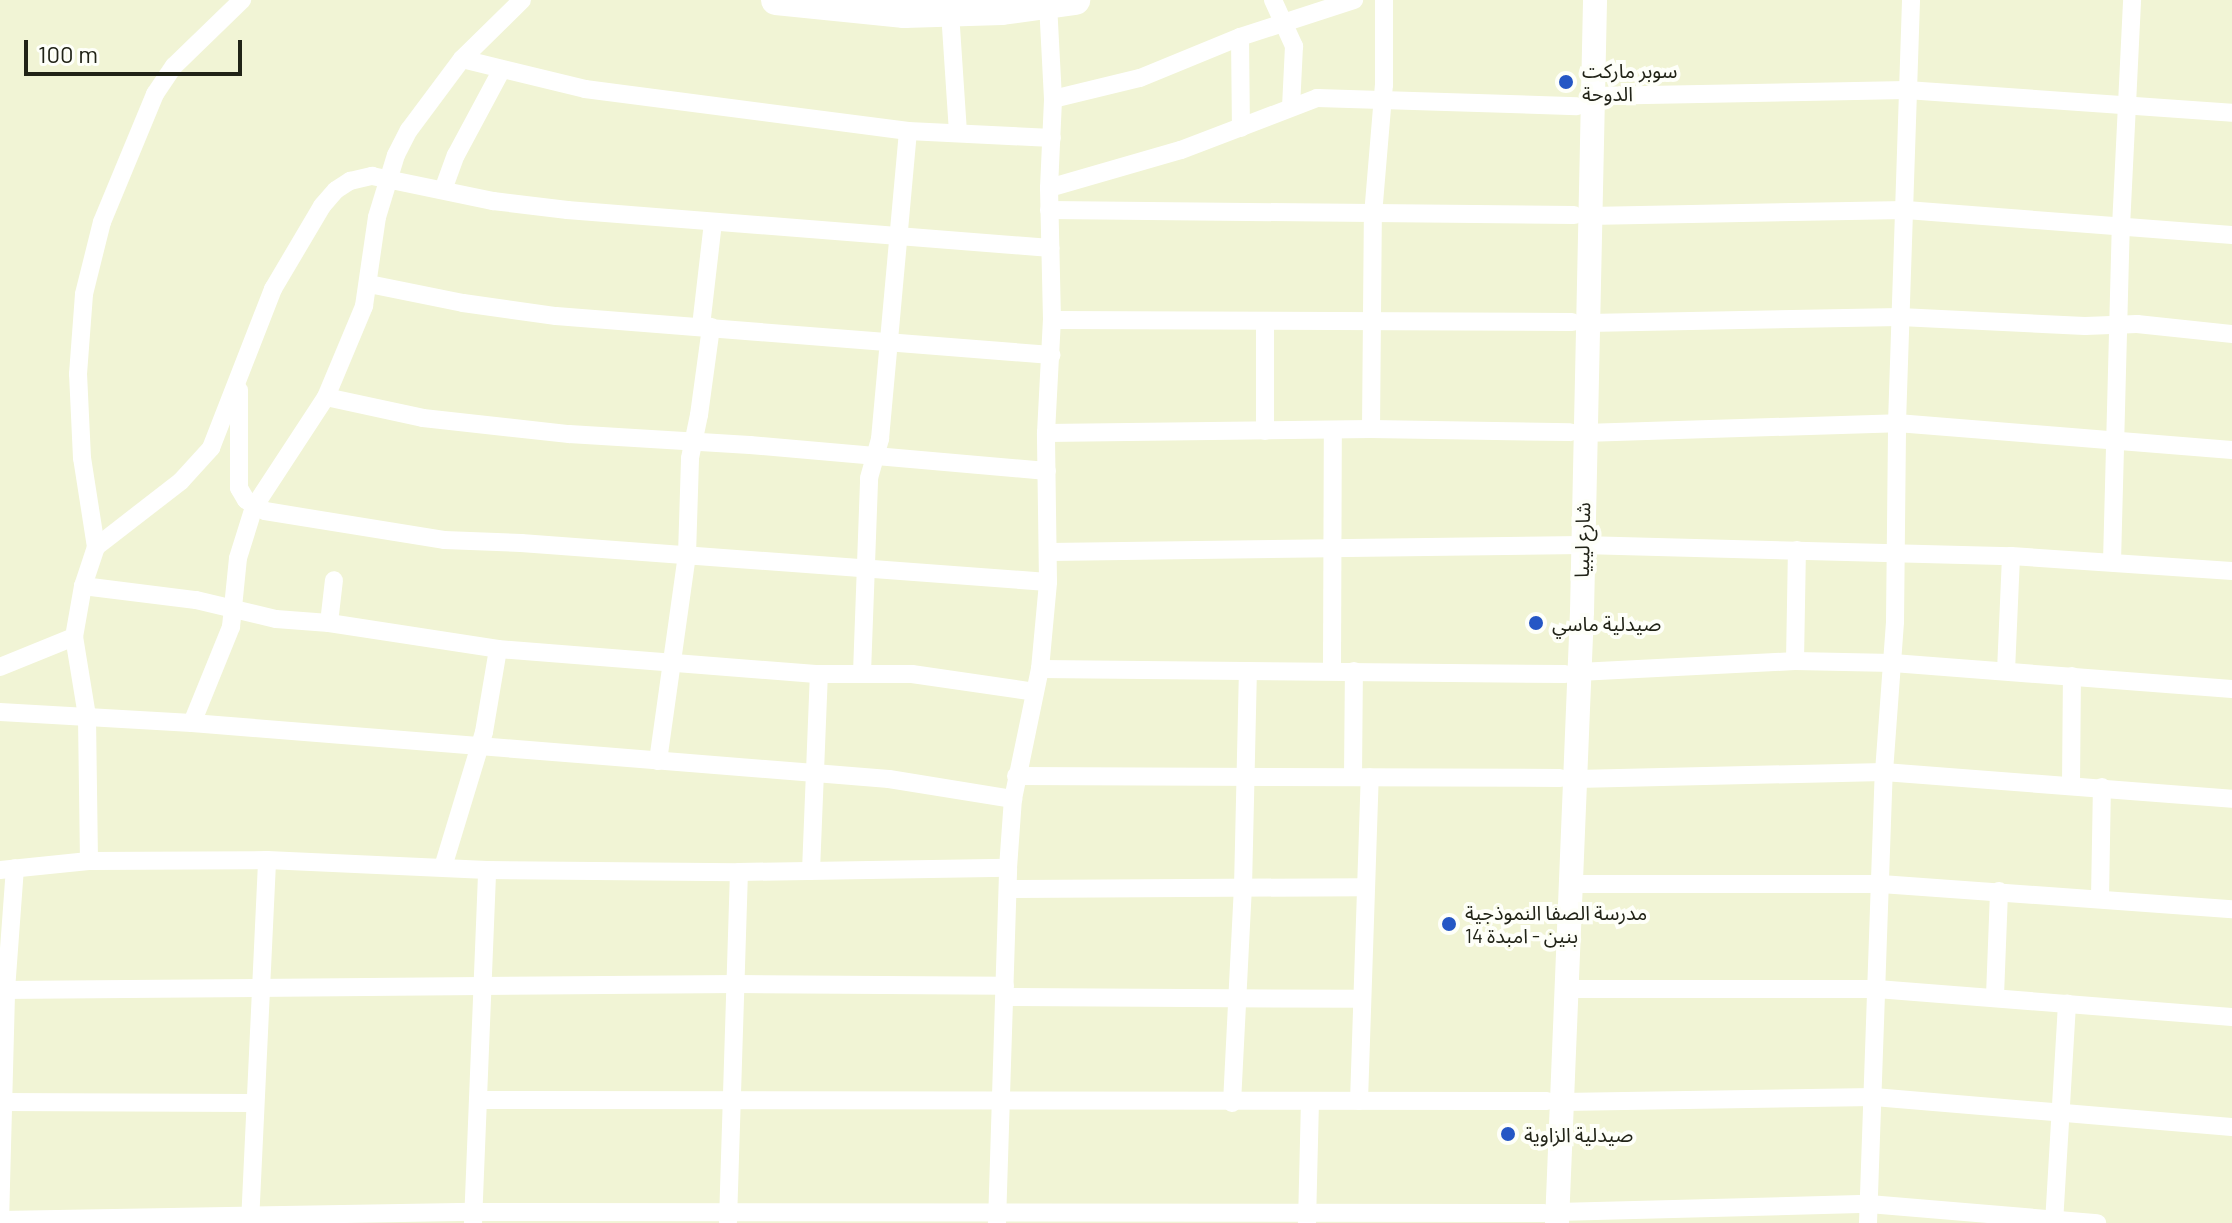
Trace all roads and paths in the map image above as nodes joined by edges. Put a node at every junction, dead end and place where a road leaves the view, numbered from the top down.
1 (242, 0) edge
2 (522, 0) edge
3 (776, 0) edge
4 (1273, 0) edge
5 (1354, 0) edge
6 (1384, 0) edge
7 (1579, 0) edge
8 (1595, 0) edge
9 (1911, 0) edge
10 (2132, 0) edge
11 (1062, 2) edge
12 (951, 6) edge
13 (1284, 22) junction
14 (1240, 37) junction
15 (462, 59) junction
16 (501, 71) junction
17 (1907, 90) junction
18 (1053, 99) junction
19 (1585, 101) junction
20 (1383, 103) junction
21 (2127, 105) junction
22 (1291, 107) junction
23 (2232, 113) edge
24 (1241, 128) junction
25 (908, 131) junction
26 (958, 133) junction
27 (1052, 138) junction
28 (386, 178) junction
29 (1049, 188) junction
30 (443, 190) junction
31 (1049, 210) junction
32 (1906, 210) junction
33 (1373, 215) junction
34 (1582, 215) junction
35 (713, 223) junction
36 (2121, 227) junction
37 (2232, 235) edge
38 (899, 239) junction
39 (1051, 248) junction
40 (369, 284) junction
41 (1900, 317) junction
42 (1052, 320) junction
43 (1371, 322) junction
44 (1580, 322) junction
45 (1265, 323) junction
46 (2117, 324) junction
47 (706, 326) junction
48 (2232, 334) edge
49 (890, 340) junction
50 (1051, 355) junction
51 (239, 382) junction
52 (326, 397) junction
53 (1897, 423) junction
54 (1371, 429) junction
55 (1333, 430) junction
56 (1265, 431) junction
57 (1577, 432) junction
58 (1046, 433) junction
59 (692, 442) junction
60 (2115, 443) junction
61 (2232, 450) edge
62 (873, 457) junction
63 (1047, 471) junction
64 (254, 507) junction
65 (1575, 545) junction
66 (96, 547) junction
67 (1334, 549) junction
68 (1797, 550) junction
69 (1049, 552) junction
70 (1895, 553) junction
71 (687, 555) junction
72 (2011, 556) junction
73 (2112, 562) junction
74 (864, 568) junction
75 (2232, 571) edge
76 (334, 580) dead end
77 (1048, 582) junction
78 (83, 586) junction
79 (235, 611) junction
80 (329, 623) junction
81 (74, 637) junction
82 (498, 649) junction
83 (1795, 661) junction
84 (671, 663) junction
85 (1893, 663) junction
86 (0, 667) edge
87 (1040, 669) junction
88 (1332, 671) junction
89 (1354, 671) junction
90 (2006, 671) junction
91 (862, 673) junction
92 (1248, 673) junction
93 (1572, 673) junction
94 (819, 674) junction
95 (2072, 676) junction
96 (2232, 689) edge
97 (1035, 692) junction
98 (0, 712) edge
99 (87, 716) junction
100 (192, 723) junction
101 (479, 746) junction
102 (658, 761) junction
103 (1884, 772) junction
104 (813, 776) junction
105 (1016, 776) junction
106 (1247, 777) junction
107 (1361, 777) junction
108 (1568, 778) junction
109 (2071, 785) junction
110 (2102, 787) junction
111 (1013, 799) junction
112 (2232, 799) edge
113 (267, 860) junction
114 (89, 861) junction
115 (443, 867) junction
116 (1008, 868) junction
117 (8, 869) edge
118 (487, 870) junction
119 (811, 871) junction
120 (739, 872) junction
121 (1881, 884) junction
122 (1364, 887) junction
123 (1243, 888) junction
124 (1008, 889) junction
125 (1999, 891) junction
126 (1565, 897) junction
127 (2100, 898) junction
128 (2232, 909) edge
129 (737, 984) junction
130 (483, 988) junction
131 (1567, 989) junction
132 (1877, 989) junction
133 (3, 990) edge
134 (259, 990) junction
135 (1005, 991) junction
136 (1995, 996) junction
137 (1237, 997) junction
138 (1361, 999) junction
139 (2067, 1003) junction
140 (2232, 1017) edge
141 (1874, 1097) junction
142 (732, 1098) junction
143 (478, 1100) junction
144 (1359, 1101) junction
145 (1, 1102) edge
146 (1310, 1102) junction
147 (1555, 1102) junction
148 (254, 1103) junction
149 (1002, 1103) junction
150 (1232, 1103) junction
151 (2059, 1112) junction
152 (2232, 1127) edge
153 (1868, 1214) edge
154 (474, 1217) edge
155 (729, 1217) edge
156 (250, 1218) edge
157 (998, 1218) edge
158 (1307, 1218) edge
159 (1550, 1218) edge
160 (0, 1221) edge
161 (2054, 1221) edge
162 (2097, 1223) edge

1 - 66 street
2 - 15 street
3 - 12 highway
4 - 13 street
5 - 13 street
6 - 20 street
7 - 19 main road, شارع ليبيا
8 - 19 main road, شارع ليبيا
9 - 17 street
10 - 21 street
11 - 12 highway
11 - 18 street
12 - 26 street
13 - 14 street
13 - 22 street
14 - 18 street
14 - 24 street
15 - 16 street
15 - 28 street
16 - 25 street
16 - 30 street
17 - 19 street
17 - 21 street
17 - 32 street
18 - 27 street
19 - 20 street
19 - 34 main road, شارع ليبيا
20 - 22 street
20 - 33 street
21 - 23 street
21 - 36 street
22 - 24 street
24 - 29 street
25 - 26 street
25 - 38 street
26 - 27 street
27 - 29 street
28 - 30 street
28 - 40 street
28 - 51 street
29 - 31 street
30 - 35 street
31 - 33 street
31 - 39 street
32 - 34 street
32 - 36 street
32 - 41 street
33 - 34 street
33 - 43 street
34 - 44 main road, شارع ليبيا
35 - 38 street
35 - 47 street
36 - 37 street
36 - 46 street
38 - 39 street
38 - 49 street
39 - 42 street
40 - 47 street
40 - 52 street
41 - 44 street
41 - 46 street
41 - 53 street
42 - 45 street
42 - 50 street
43 - 44 street
43 - 45 street
43 - 54 street
44 - 57 main road, شارع ليبيا
45 - 56 street
46 - 48 street
46 - 60 street
47 - 49 street
47 - 59 street
49 - 50 street
49 - 62 street
50 - 58 street
51 - 64 street
51 - 66 street
52 - 59 street
52 - 64 street
53 - 57 street
53 - 60 street
53 - 70 street
54 - 55 street
54 - 57 street
55 - 56 street
55 - 67 street
56 - 58 street
57 - 65 main road, شارع ليبيا
58 - 63 street
59 - 62 street
59 - 71 street
60 - 61 street
60 - 73 street
62 - 63 street
62 - 74 street
63 - 69 street
64 - 71 street
64 - 79 street
65 - 67 street
65 - 68 street
65 - 93 main road, شارع ليبيا
66 - 78 street
67 - 69 street
67 - 88 street
68 - 70 street
68 - 83 street
69 - 77 street
70 - 72 street
70 - 85 street
71 - 74 street
71 - 84 street
72 - 73 street
72 - 90 street
73 - 75 street
74 - 77 street
74 - 91 street
76 - 80 street
77 - 87 street
78 - 79 street
78 - 81 street
79 - 80 street
79 - 100 street
80 - 82 street
81 - 86 street
81 - 99 street
82 - 84 street
82 - 101 street
83 - 85 street
83 - 93 street
84 - 94 street
84 - 102 street
85 - 90 street
85 - 103 street
87 - 92 street
87 - 97 street
88 - 89 street
88 - 92 street
89 - 93 street
89 - 107 street
90 - 95 street
91 - 94 street
91 - 97 street
92 - 106 street
93 - 108 main road, شارع ليبيا
94 - 104 street
95 - 96 street
95 - 109 street
97 - 105 street
98 - 99 street
99 - 100 street
99 - 114 street
100 - 101 street
101 - 102 street
101 - 115 street
102 - 104 street
103 - 108 street
103 - 109 street
103 - 121 street
104 - 111 street
104 - 119 street
105 - 106 street
105 - 111 street
106 - 107 street
106 - 123 street
107 - 108 street
107 - 122 street
108 - 126 main road, شارع ليبيا
109 - 110 street
110 - 112 street
110 - 127 street
111 - 116 street
113 - 114 street
113 - 115 street
113 - 134 street
114 - 117 street
115 - 118 street
116 - 119 street
116 - 124 street
117 - 133 street
118 - 120 street
118 - 130 street
119 - 120 street
120 - 129 street
121 - 125 street
121 - 126 street
121 - 132 street
122 - 123 street
122 - 138 street
123 - 124 street
123 - 137 street
124 - 135 street
125 - 127 street
125 - 136 street
126 - 131 main road, شارع ليبيا
126 - 147 main road, شارع ليبيا
127 - 128 street
129 - 130 street
129 - 135 street
129 - 142 street
130 - 134 street
130 - 143 street
131 - 132 street
131 - 147 main road, شارع ليبيا
132 - 136 street
132 - 141 street
133 - 134 street
133 - 145 street
134 - 148 street
135 - 137 street
135 - 149 street
136 - 139 street
137 - 138 street
137 - 150 street
138 - 144 street
139 - 140 street
139 - 151 street
141 - 147 street
141 - 151 street
141 - 153 street
142 - 143 street
142 - 149 street
142 - 155 street
143 - 154 street
144 - 146 street
144 - 147 street
145 - 148 street
145 - 160 street
146 - 150 street
146 - 158 street
147 - 159 main road, شارع ليبيا
148 - 156 street
149 - 150 street
149 - 157 street
151 - 152 street
151 - 161 street
153 - 159 street
153 - 161 street
154 - 155 street
154 - 156 street
155 - 157 street
156 - 160 street
157 - 158 street
158 - 159 street
161 - 162 street

